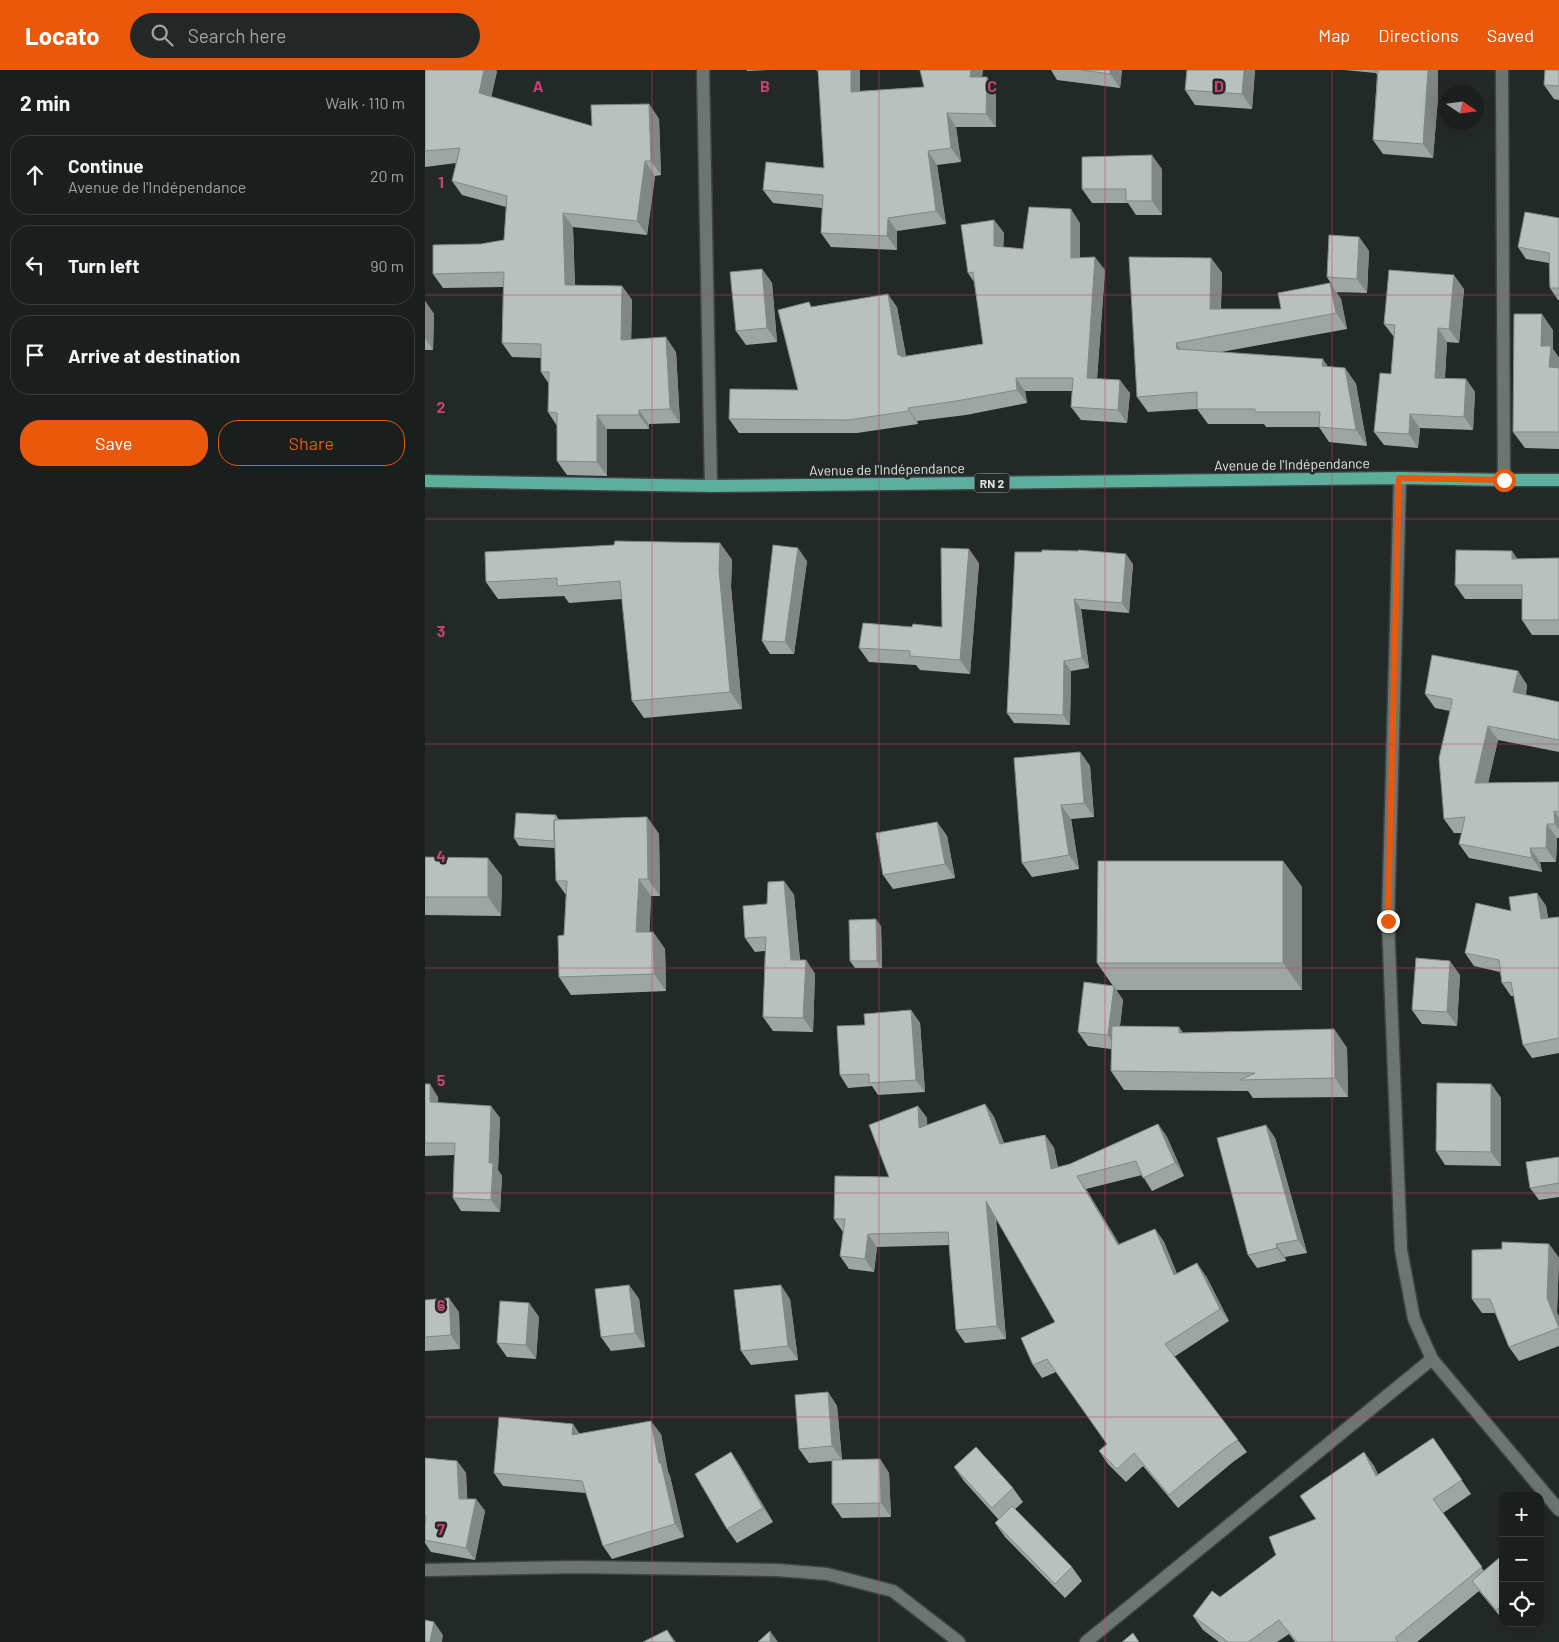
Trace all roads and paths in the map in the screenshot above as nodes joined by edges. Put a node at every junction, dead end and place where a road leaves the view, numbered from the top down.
1 (703, 70) edge
2 (1502, 70) edge
3 (1399, 478) junction
4 (1504, 480) junction
5 (1559, 480) edge
6 (425, 481) edge
7 (711, 486) junction
8 (1432, 1359) junction
9 (1559, 1510) edge
10 (425, 1570) edge
11 (959, 1642) edge
12 (1086, 1642) edge

1 - 7 street
2 - 4 street
3 - 4 main road, Avenue de l'Indépendance / RN 2
3 - 7 main road, Avenue de l'Indépendance / RN 2
3 - 8 street
4 - 5 main road, Avenue de l'Indépendance / RN 2
6 - 7 main road, Avenue de l'Indépendance / RN 2
8 - 9 street
8 - 12 street
10 - 11 street

